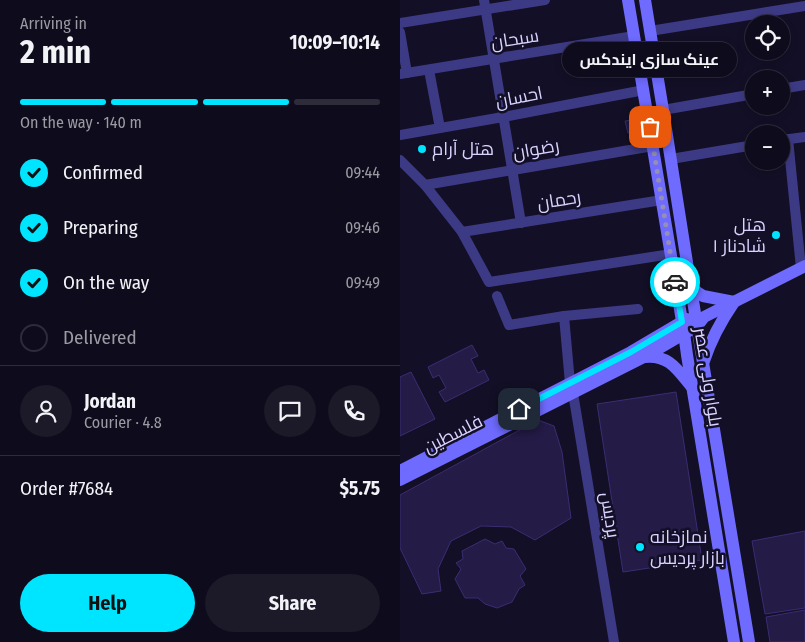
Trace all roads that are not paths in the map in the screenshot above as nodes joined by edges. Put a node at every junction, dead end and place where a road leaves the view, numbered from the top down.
1 (545, 0) edge
2 (628, 0) edge
3 (645, 0) edge
4 (485, 5) edge
5 (805, 6) edge
6 (400, 23) edge
7 (650, 31) junction
8 (400, 32) edge
9 (634, 36) junction
10 (494, 59) junction
11 (429, 70) junction
12 (404, 74) edge
13 (805, 85) edge
14 (790, 88) edge
15 (644, 90) junction
16 (745, 96) edge
17 (664, 110) junction
18 (503, 117) junction
19 (440, 128) junction
20 (400, 135) edge
21 (805, 137) edge
22 (790, 139) edge
23 (652, 146) junction
24 (745, 147) edge
25 (671, 159) junction
26 (400, 160) edge
27 (512, 170) junction
28 (788, 170) edge
29 (425, 185) junction
30 (662, 200) junction
31 (521, 223) junction
32 (462, 232) junction
33 (670, 254) junction
34 (803, 267) edge
35 (691, 288) junction
36 (496, 296) dead end
37 (734, 302) junction
38 (638, 309) dead end
39 (564, 316) junction
40 (699, 320) junction
41 (683, 328) junction
42 (644, 357) junction
43 (703, 365) junction
44 (571, 388) junction
45 (692, 388) junction
46 (400, 471) edge
47 (400, 480) edge
48 (614, 642) edge
49 (734, 642) edge
50 (749, 642) edge

1 - 4 street
2 - 9 main road, بلوار ولی عصر
3 - 7 main road, بلوار ولی عصر
4 - 6 street
4 - 10 street
5 - 7 street
7 - 17 main road, بلوار ولی عصر
8 - 12 street
9 - 10 street, سبحان
9 - 15 main road, بلوار ولی عصر
10 - 11 street, سبحان
10 - 18 street
11 - 12 street, سبحان
11 - 19 street
13 - 14 street
15 - 18 street, احسان
15 - 23 main road, بلوار ولی عصر
16 - 17 street
17 - 25 main road, بلوار ولی عصر
18 - 19 street, احسان
18 - 27 street
19 - 20 street, احسان
21 - 22 street
23 - 27 street, رضوان
23 - 30 main road, بلوار ولی عصر
24 - 25 street
25 - 35 main road, بلوار ولی عصر
26 - 29 street
27 - 29 street, رضوان
27 - 31 street
28 - 34 street
29 - 32 street
30 - 31 street, رحمان
30 - 33 main road, بلوار ولی عصر
31 - 32 street, رحمان
32 - 33 street
33 - 41 main road, بلوار ولی عصر
34 - 37 main road, فلسطین
35 - 37 main road
35 - 40 main road, بلوار ولی عصر
36 - 39 street
37 - 40 main road, فلسطین
37 - 43 main road
38 - 39 street
39 - 44 street, پردیس
40 - 41 main road, فلسطین
40 - 43 main road, بلوار ولی عصر
41 - 42 main road, فلسطین
41 - 44 main road, فلسطین
41 - 45 main road, بلوار ولی عصر
42 - 44 main road, فلسطین
42 - 45 main road
43 - 50 main road, بلوار ولی عصر
44 - 46 main road, فلسطین
44 - 47 main road, فلسطین
44 - 48 street, پردیس
45 - 49 main road, بلوار ولی عصر

